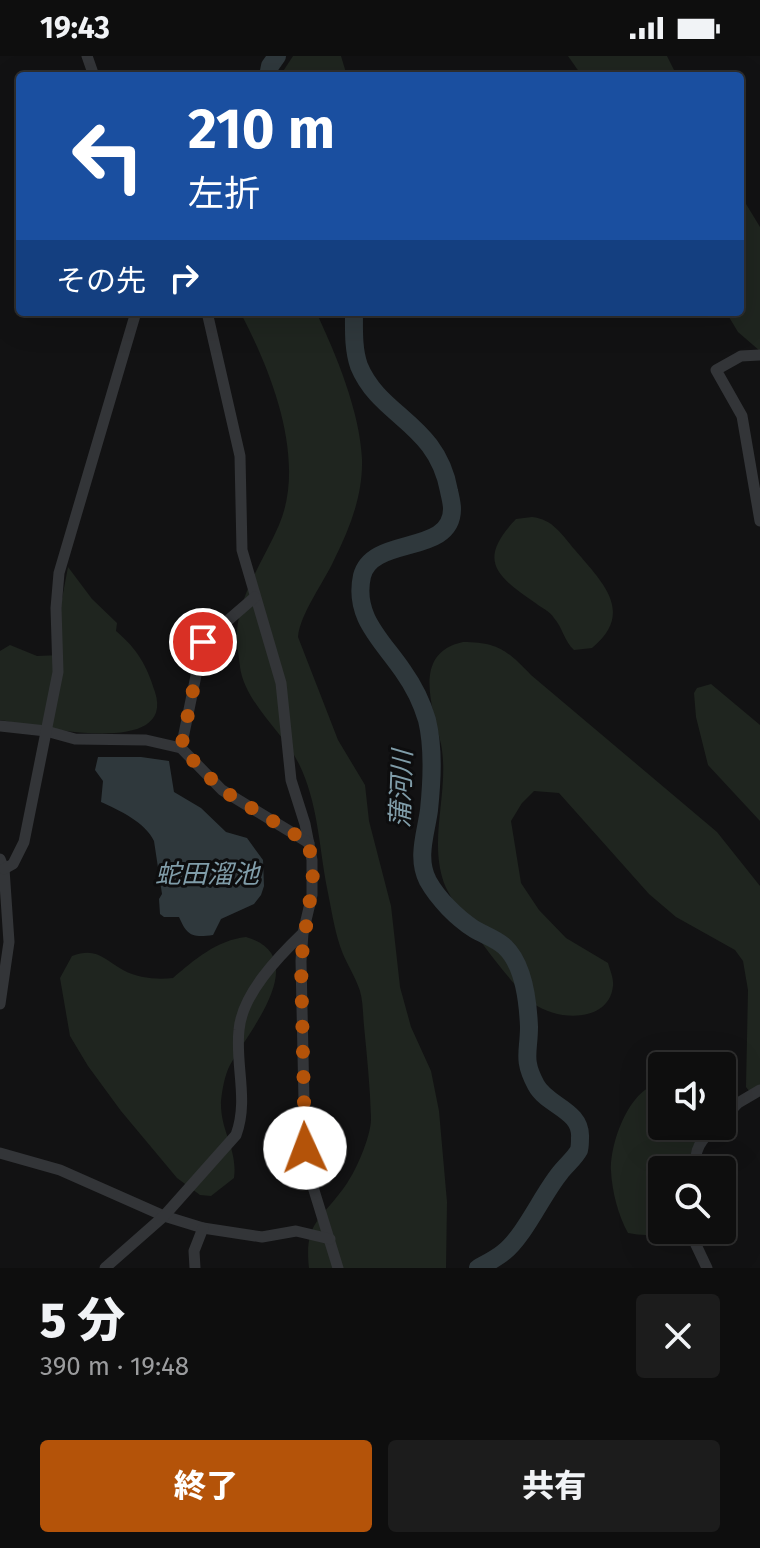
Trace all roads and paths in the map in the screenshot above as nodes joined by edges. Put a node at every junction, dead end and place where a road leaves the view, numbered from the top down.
1 (135, 316) edge
2 (208, 316) edge
3 (760, 355) edge
4 (760, 521) edge
5 (255, 597) junction
6 (0, 726) edge
7 (46, 731) junction
8 (181, 748) junction
9 (309, 843) junction
10 (2, 864) edge
11 (303, 933) junction
12 (0, 1004) edge
13 (760, 1090) edge
14 (736, 1105) edge
15 (0, 1153) edge
16 (164, 1216) junction
17 (203, 1228) junction
18 (330, 1239) junction
19 (696, 1244) edge
20 (105, 1268) edge
21 (195, 1268) edge
22 (338, 1268) edge
23 (707, 1268) edge

1 - 7 street
2 - 5 street
3 - 4 street
5 - 8 street
5 - 9 street
6 - 7 street
7 - 8 street
7 - 10 street
8 - 9 street
9 - 11 street
10 - 12 street
11 - 16 street
11 - 18 street
13 - 14 street
15 - 16 street
16 - 17 street
16 - 20 street
17 - 18 street
17 - 21 street
18 - 22 street
19 - 23 street

